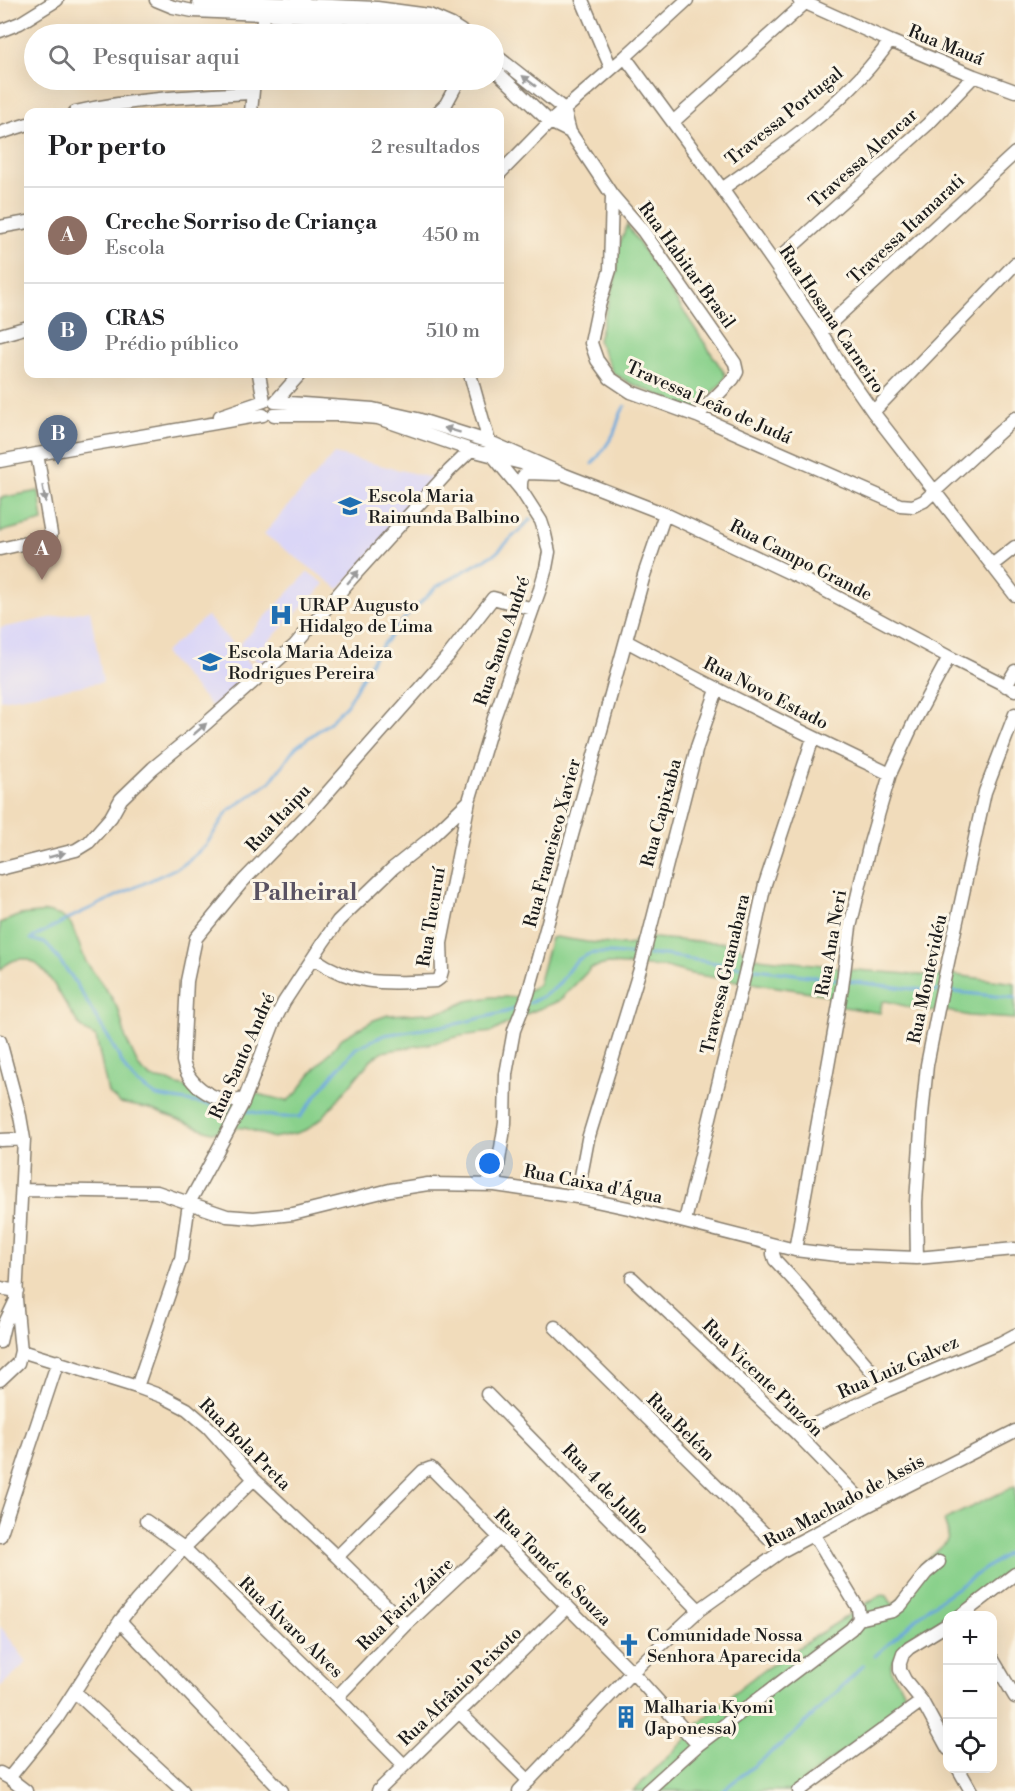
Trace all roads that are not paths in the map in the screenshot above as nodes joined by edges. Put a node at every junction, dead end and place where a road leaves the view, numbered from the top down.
1 (57, 0) edge
2 (156, 0) edge
3 (198, 0) edge
4 (582, 0) edge
5 (687, 0) edge
6 (802, 2) edge
7 (264, 14) junction
8 (262, 24) edge
9 (419, 24) edge
10 (450, 24) edge
11 (0, 31) edge
12 (890, 41) junction
13 (625, 57) junction
14 (504, 62) edge
15 (611, 68) junction
16 (974, 76) junction
17 (504, 78) edge
18 (252, 90) edge
19 (454, 90) edge
20 (1015, 91) edge
21 (252, 93) junction
22 (95, 108) edge
23 (251, 108) edge
24 (442, 108) edge
25 (564, 109) junction
26 (550, 122) junction
27 (673, 122) junction
28 (24, 125) edge
29 (570, 132) junction
30 (0, 133) edge
31 (1015, 153) edge
32 (504, 169) edge
33 (722, 189) junction
34 (612, 195) junction
35 (24, 223) edge
36 (0, 227) edge
37 (774, 263) junction
38 (1015, 264) edge
39 (24, 328) edge
40 (821, 332) junction
41 (0, 335) edge
42 (261, 378) edge
43 (295, 378) edge
44 (471, 378) edge
45 (269, 401) junction
46 (873, 412) junction
47 (268, 415) junction
48 (697, 416) junction
49 (1015, 418) edge
50 (191, 427) junction
51 (490, 442) junction
52 (471, 450) junction
53 (37, 453) junction
54 (493, 456) junction
55 (0, 461) edge
56 (565, 475) junction
57 (521, 490) junction
58 (935, 491) junction
59 (665, 514) junction
60 (1015, 547) edge
61 (0, 549) edge
62 (992, 565) junction
63 (1015, 595) edge
64 (533, 609) junction
65 (626, 641) junction
66 (949, 657) junction
67 (1015, 671) edge
68 (1011, 688) edge
69 (717, 690) junction
70 (1015, 714) edge
71 (813, 738) junction
72 (891, 774) junction
73 (469, 801) junction
74 (0, 869) edge
75 (313, 958) junction
76 (0, 1041) edge
77 (243, 1101) junction
78 (24, 1139) junction
79 (0, 1140) edge
80 (495, 1185) junction
81 (22, 1190) junction
82 (577, 1197) junction
83 (189, 1203) junction
84 (685, 1221) junction
85 (773, 1245) junction
86 (1015, 1249) edge
87 (795, 1250) junction
88 (917, 1258) junction
89 (632, 1278) dead end
90 (0, 1288) edge
91 (16, 1295) junction
92 (4, 1325) junction
93 (555, 1327) dead end
94 (20, 1330) junction
95 (1015, 1335) edge
96 (0, 1342) edge
97 (21, 1351) junction
98 (58, 1361) junction
99 (0, 1364) edge
100 (13, 1369) junction
101 (0, 1380) edge
102 (137, 1387) junction
103 (888, 1390) junction
104 (487, 1394) dead end
105 (1015, 1431) edge
106 (796, 1433) junction
107 (254, 1479) junction
108 (867, 1506) junction
109 (146, 1521) dead end
110 (814, 1535) junction
111 (0, 1536) edge
112 (500, 1538) junction
113 (184, 1548) junction
114 (782, 1551) junction
115 (337, 1557) junction
116 (939, 1562) dead end
117 (1015, 1574) edge
118 (567, 1607) junction
119 (699, 1610) junction
120 (969, 1611) edge
121 (859, 1619) junction
122 (120, 1621) junction
123 (406, 1625) junction
124 (943, 1627) edge
125 (997, 1665) edge
126 (632, 1672) junction
127 (75, 1692) junction
128 (337, 1697) junction
129 (1015, 1697) edge
130 (922, 1701) junction
131 (459, 1712) junction
132 (943, 1740) edge
133 (698, 1745) junction
134 (404, 1765) junction
135 (960, 1773) edge
136 (5, 1775) edge
137 (529, 1781) junction
138 (966, 1789) edge
139 (26, 1791) edge
140 (183, 1791) edge
141 (282, 1791) edge
142 (378, 1791) edge
143 (519, 1791) edge
144 (647, 1791) edge
145 (799, 1791) edge

1 - 11 street
2 - 7 street
3 - 10 street
4 - 15 street
5 - 13 street
6 - 12 street, Rua Mauá
6 - 27 street
7 - 8 street
7 - 9 street
12 - 16 street, Rua Mauá
12 - 33 street, Travessa Portugal
13 - 15 street
13 - 27 street, Rua Hosana Carneiro
25 -> 14 street
15 - 25 street
16 - 20 street, Rua Mauá
16 - 37 street, Travessa Alencar
17 - 26 street, Rua Habitar Brasil
18 - 21 street
19 - 24 street
21 - 22 street
21 - 23 street
25 - 26 street
25 - 29 street, Rua Habitar Brasil
26 - 29 street, Rua Habitar Brasil
26 - 32 street
27 - 33 street, Rua Hosana Carneiro
28 - 30 street
29 - 34 street, Rua Habitar Brasil
31 - 40 street, Travessa Itamarati
33 - 37 street, Rua Hosana Carneiro
34 - 48 street, Rua Habitar Brasil
34 - 48 street, Travessa Leão de Judá
35 - 36 street
37 - 40 street, Rua Hosana Carneiro
38 - 46 street
39 - 41 street
40 - 46 street, Rua Hosana Carneiro
42 - 45 street
43 - 45 street
44 - 51 street
45 - 47 street
45 - 50 street, Rua Campo Grande
51 -> 45 street, Rua Campo Grande
46 - 58 street, Rua Hosana Carneiro
47 - 50 street, Rua Campo Grande
47 - 52 street, Rua Campo Grande
48 - 58 street, Travessa Leão de Judá
49 - 58 street, Travessa Leão de Judá
50 - 53 street
51 - 54 street
51 - 56 street, Rua Campo Grande
52 - 54 street, Rua Campo Grande
74 -> 52 street
53 - 55 street
53 -> 61 street
54 - 56 street, Rua Campo Grande
54 - 57 street, Rua Santo André
56 - 57 street
56 - 59 street, Rua Campo Grande
57 - 64 street, Rua Santo André
58 - 62 street, Rua Hosana Carneiro
59 - 65 street, Rua Francisco Xavier
59 - 66 street, Rua Campo Grande
60 - 62 street
62 - 63 street, Rua Hosana Carneiro
64 - 73 street, Rua Santo André
64 - 77 street, Rua Itaipu
65 - 69 street, Rua Novo Estado
65 - 80 street, Rua Francisco Xavier
66 - 68 street, Rua Campo Grande
66 - 72 street, Rua Ana Neri
67 - 68 street
69 - 71 street, Rua Novo Estado
69 - 82 street, Rua Capixaba
70 - 88 street, Rua Montevidéu
71 - 72 street, Rua Novo Estado
71 - 84 street, Travessa Guanabara
72 - 87 street, Rua Ana Neri
73 - 75 street, Rua Santo André
73 - 75 street, Rua Tucuruí
75 - 77 street, Rua Santo André
76 - 78 street
77 - 83 street, Rua Santo André
78 - 79 street
78 - 81 street
80 - 82 street, Rua Caixa d'Água
80 - 83 street, Rua Caixa d'Água
81 - 83 street, Rua Caixa d'Água
81 - 91 street
82 - 84 street, Rua Caixa d'Água
83 - 102 street, Rua Santo André
84 - 85 street, Rua Caixa d'Água
85 - 87 street, Rua Caixa d'Água
85 - 103 street
86 - 88 street, Rua Caixa d'Água
87 - 88 street, Rua Caixa d'Água
89 - 106 street, Rua Vicente Pinzón
90 - 91 street
91 - 92 street
91 - 94 street
92 - 94 street
92 - 96 street
93 - 114 street, Rua Belém
94 - 97 street
95 - 103 street, Rua Luiz Galvez
97 - 98 street, Rua Bola Preta
97 - 100 street
98 - 102 street, Rua Bola Preta
98 - 111 street
99 - 100 street
100 - 101 street
102 - 107 street, Rua Bola Preta
103 - 106 street, Rua Luiz Galvez
104 - 119 street, Rua 4 de Julho
105 - 108 street, Rua Machado de Assis
106 - 108 street, Rua Vicente Pinzón
107 - 113 street
107 - 115 street, Rua Bola Preta
108 - 110 street, Rua Machado de Assis
109 - 113 street, Rua Álvaro Alves
110 - 114 street, Rua Machado de Assis
110 - 121 street
112 - 115 street, Rua Tomé de Souza
112 - 118 street, Rua Tomé de Souza
112 - 123 street, Rua Fariz Zaire
113 - 122 street
113 - 128 street, Rua Álvaro Alves
114 - 119 street, Rua Machado de Assis
115 - 123 street, Rua Bola Preta
116 - 121 street
117 - 120 street
118 - 126 street, Rua Tomé de Souza
118 - 131 street, Rua Afrânio Peixoto
119 - 126 street, Rua Machado de Assis
121 - 133 street
122 - 127 street
122 - 141 street
123 - 128 street, Rua Fariz Zaire
124 - 130 street
125 - 129 street
126 - 133 street, Rua Tomé de Souza
126 - 137 street, Rua Machado de Assis
127 - 136 street
127 - 140 street
128 - 134 street, Rua Álvaro Alves
130 - 132 street
130 - 145 street
131 - 134 street, Rua Afrânio Peixoto
131 - 137 street
133 - 144 street
134 - 142 street, Rua Afrânio Peixoto
135 - 138 street
136 - 139 street
137 - 143 street, Rua Machado de Assis

